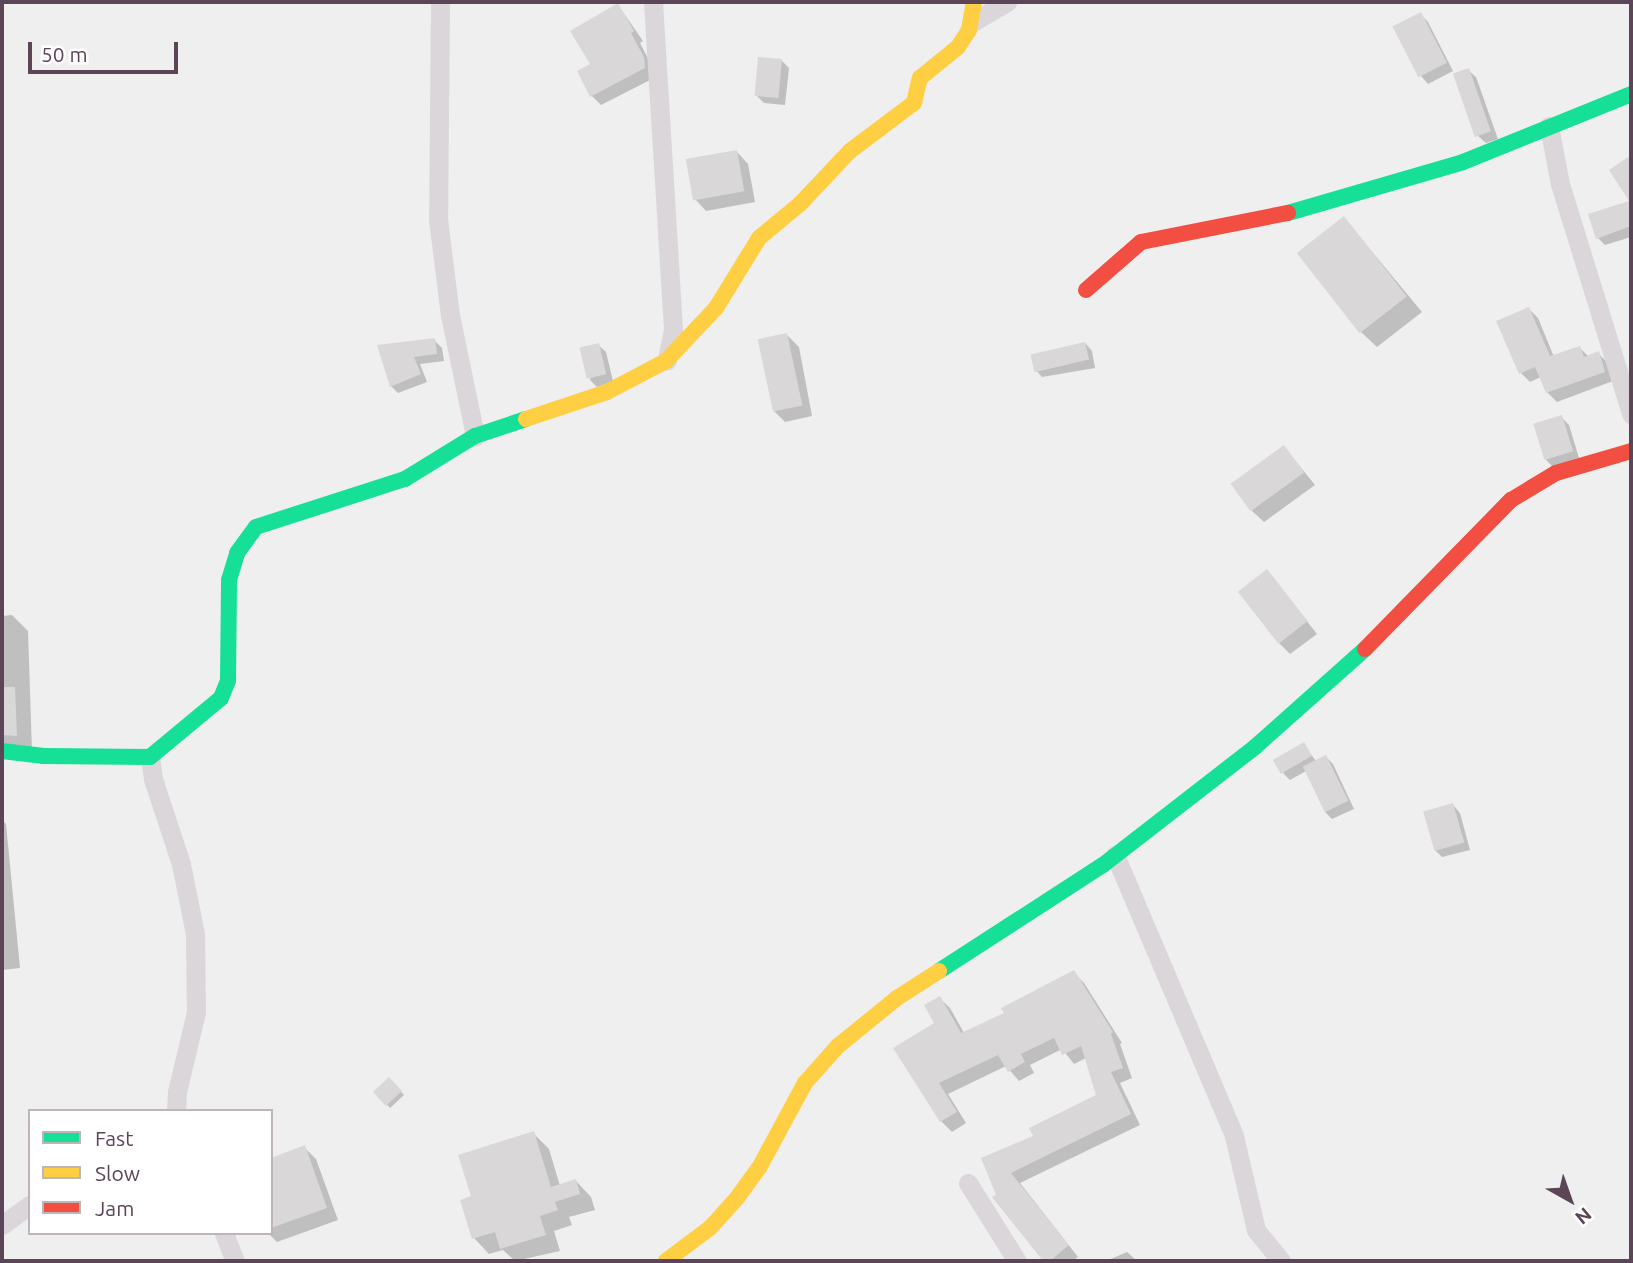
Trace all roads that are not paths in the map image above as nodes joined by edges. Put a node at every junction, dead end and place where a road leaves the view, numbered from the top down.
1 (440, 2) edge
2 (653, 2) edge
3 (974, 2) edge
4 (1007, 2) edge
5 (971, 23) junction
6 (1631, 94) edge
7 (1549, 126) junction
8 (1086, 290) dead end
9 (666, 361) junction
10 (1631, 414) edge
11 (475, 436) junction
12 (1631, 451) edge
13 (2, 751) edge
14 (150, 757) junction
15 (1115, 855) junction
16 (176, 1109) edge
17 (968, 1183) dead end
18 (28, 1206) edge
19 (2, 1225) edge
20 (225, 1235) edge
21 (235, 1261) edge
22 (666, 1261) edge
23 (1017, 1261) edge
24 (1281, 1261) edge

1 - 11 street
2 - 9 street
3 - 5 street
4 - 5 street
5 - 9 street
6 - 7 street
7 - 8 street
7 - 10 street
9 - 11 street
11 - 14 street
12 - 15 street
13 - 14 street
14 - 16 street
15 - 22 street
15 - 24 street
17 - 23 street
18 - 19 street
20 - 21 street

